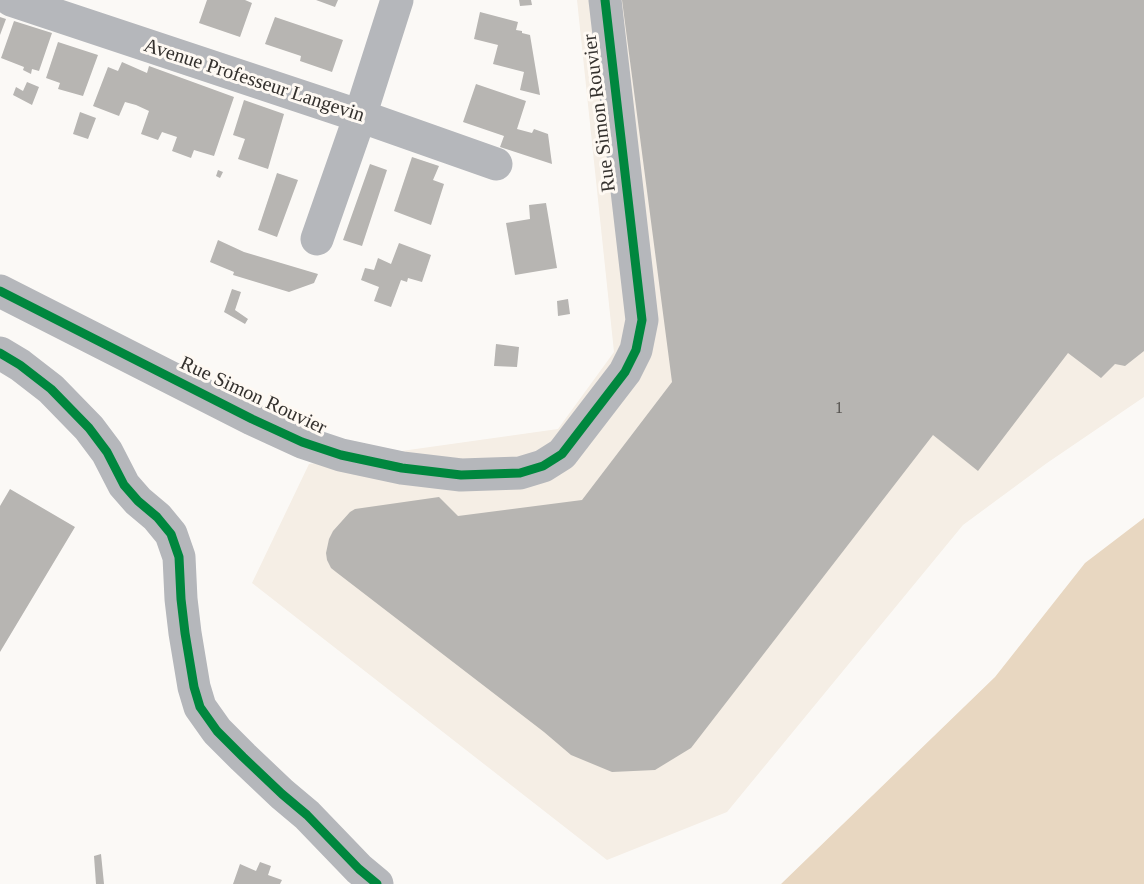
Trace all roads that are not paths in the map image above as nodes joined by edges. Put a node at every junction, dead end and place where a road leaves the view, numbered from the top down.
1 (11, 0) edge
2 (397, 0) edge
3 (605, 0) edge
4 (360, 116) junction
5 (496, 164) dead end
6 (317, 239) dead end
7 (0, 291) edge
8 (0, 353) edge
9 (377, 884) edge

1 - 4 street, Avenue Professeur Langevin
2 - 4 street
3 - 7 street, Rue Simon Rouvier
4 - 5 street, Avenue Professeur Langevin
4 - 6 street
8 - 9 street

